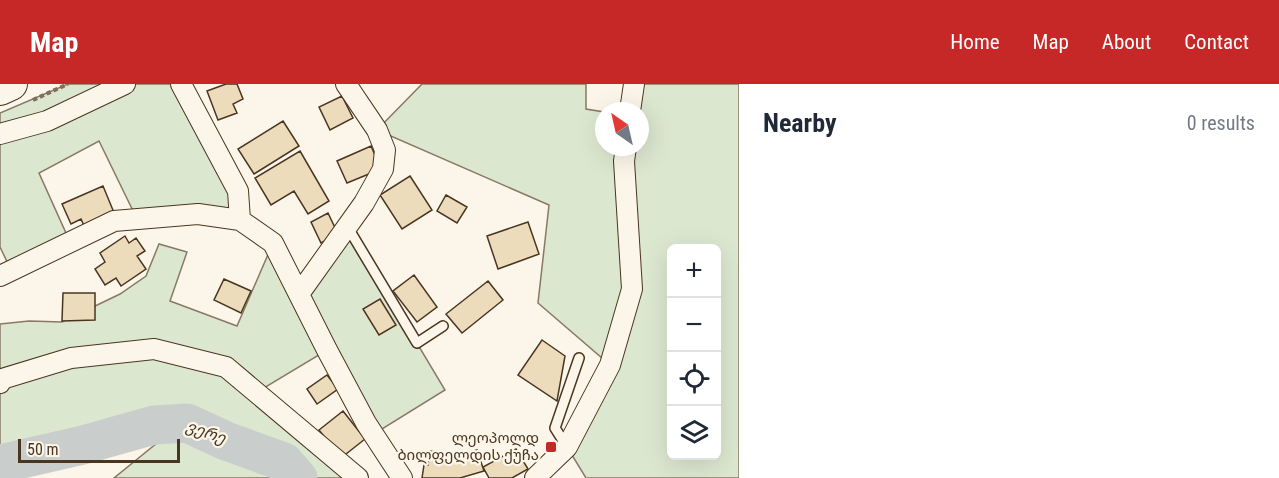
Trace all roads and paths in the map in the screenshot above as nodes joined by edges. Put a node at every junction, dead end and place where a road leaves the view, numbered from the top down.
1 (11, 84) edge
2 (125, 84) edge
3 (181, 84) edge
4 (346, 84) edge
5 (634, 84) edge
6 (0, 89) edge
7 (631, 102) edge
8 (0, 134) edge
9 (625, 156) edge
10 (240, 220) junction
11 (347, 226) junction
12 (0, 276) edge
13 (299, 294) junction
14 (443, 326) dead end
15 (579, 358) dead end
16 (0, 382) edge
17 (567, 447) junction
18 (358, 478) edge
19 (402, 478) edge
20 (535, 478) edge

1 - 6 main road
2 - 8 street
3 - 10 street
4 - 11 street
5 - 7 street
9 - 17 street
10 - 12 street
10 - 13 street
11 - 13 street
11 - 14 lane
13 - 19 street
15 - 17 lane
16 - 18 street
17 - 20 street

